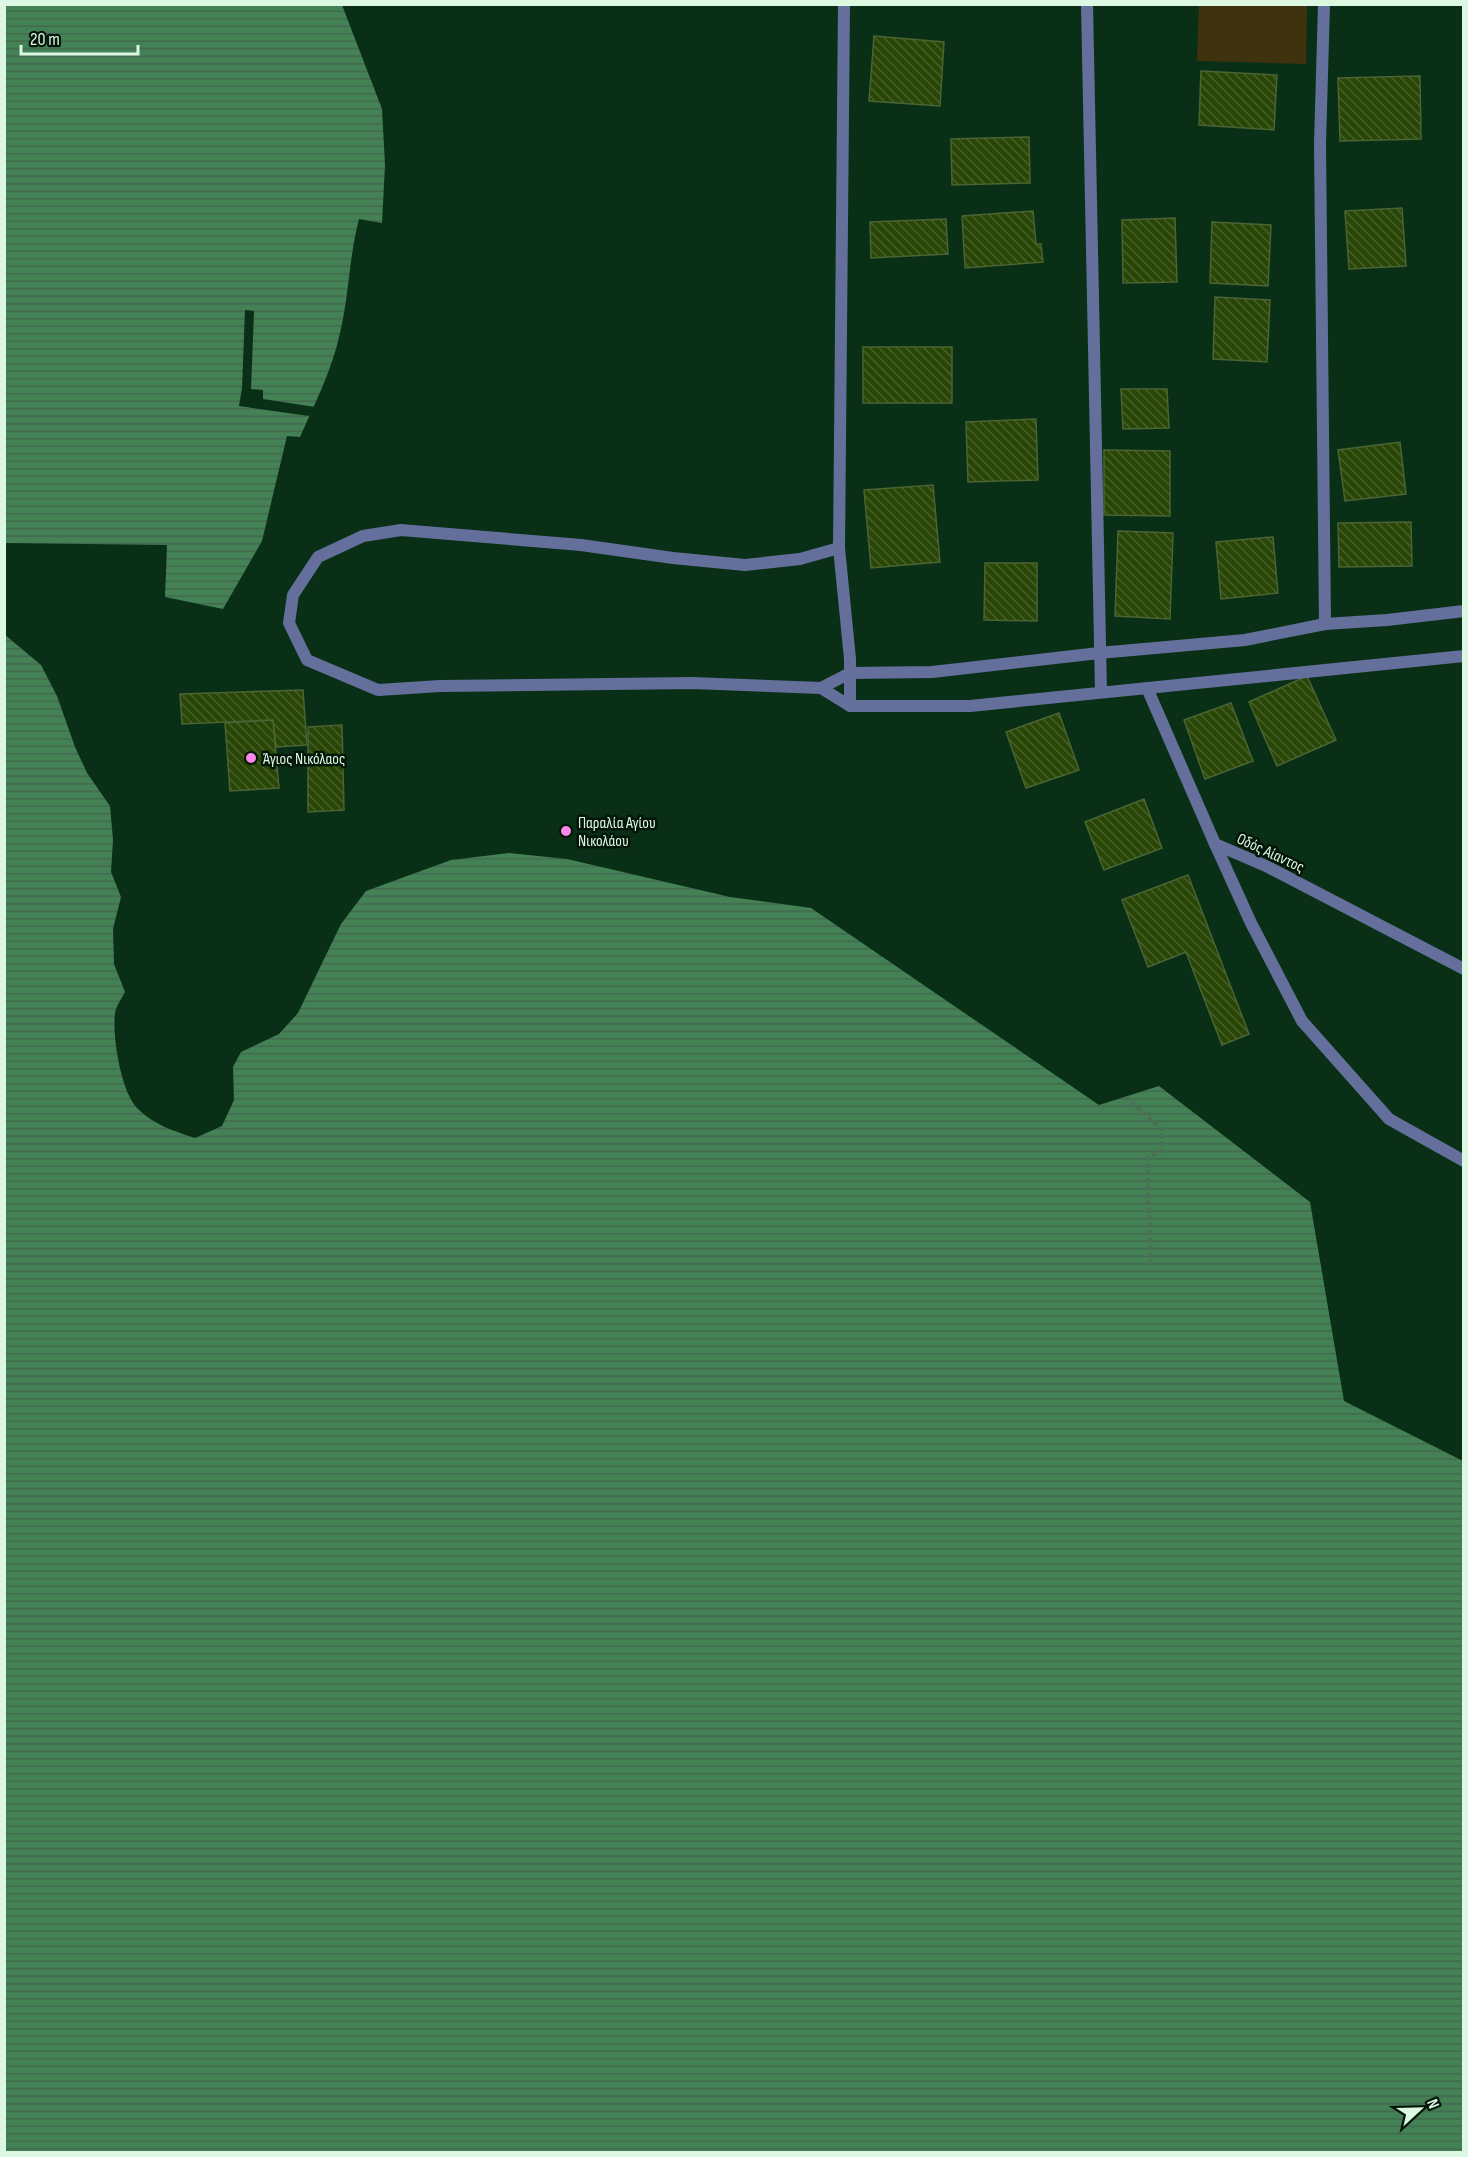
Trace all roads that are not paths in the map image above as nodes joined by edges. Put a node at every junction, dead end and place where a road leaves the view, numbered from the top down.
1 (844, 4) edge
2 (1087, 4) edge
3 (1324, 4) edge
4 (839, 548) junction
5 (1464, 611) edge
6 (1325, 624) junction
7 (1099, 653) junction
8 (1464, 656) edge
9 (850, 673) junction
10 (821, 688) junction
11 (1148, 688) junction
12 (1101, 692) junction
13 (850, 706) junction
14 (1215, 844) junction
15 (1464, 969) edge
16 (1464, 1161) edge

1 - 4 street
2 - 7 street
3 - 6 street
4 - 9 street
4 - 10 street
5 - 6 street
6 - 7 street
7 - 9 street
7 - 12 street
8 - 11 street
9 - 10 street
9 - 13 street
10 - 13 street
11 - 12 street
11 - 14 street, Οδός Αίαντος
12 - 13 street
14 - 15 street, Οδός Αίαντος
14 - 16 street

